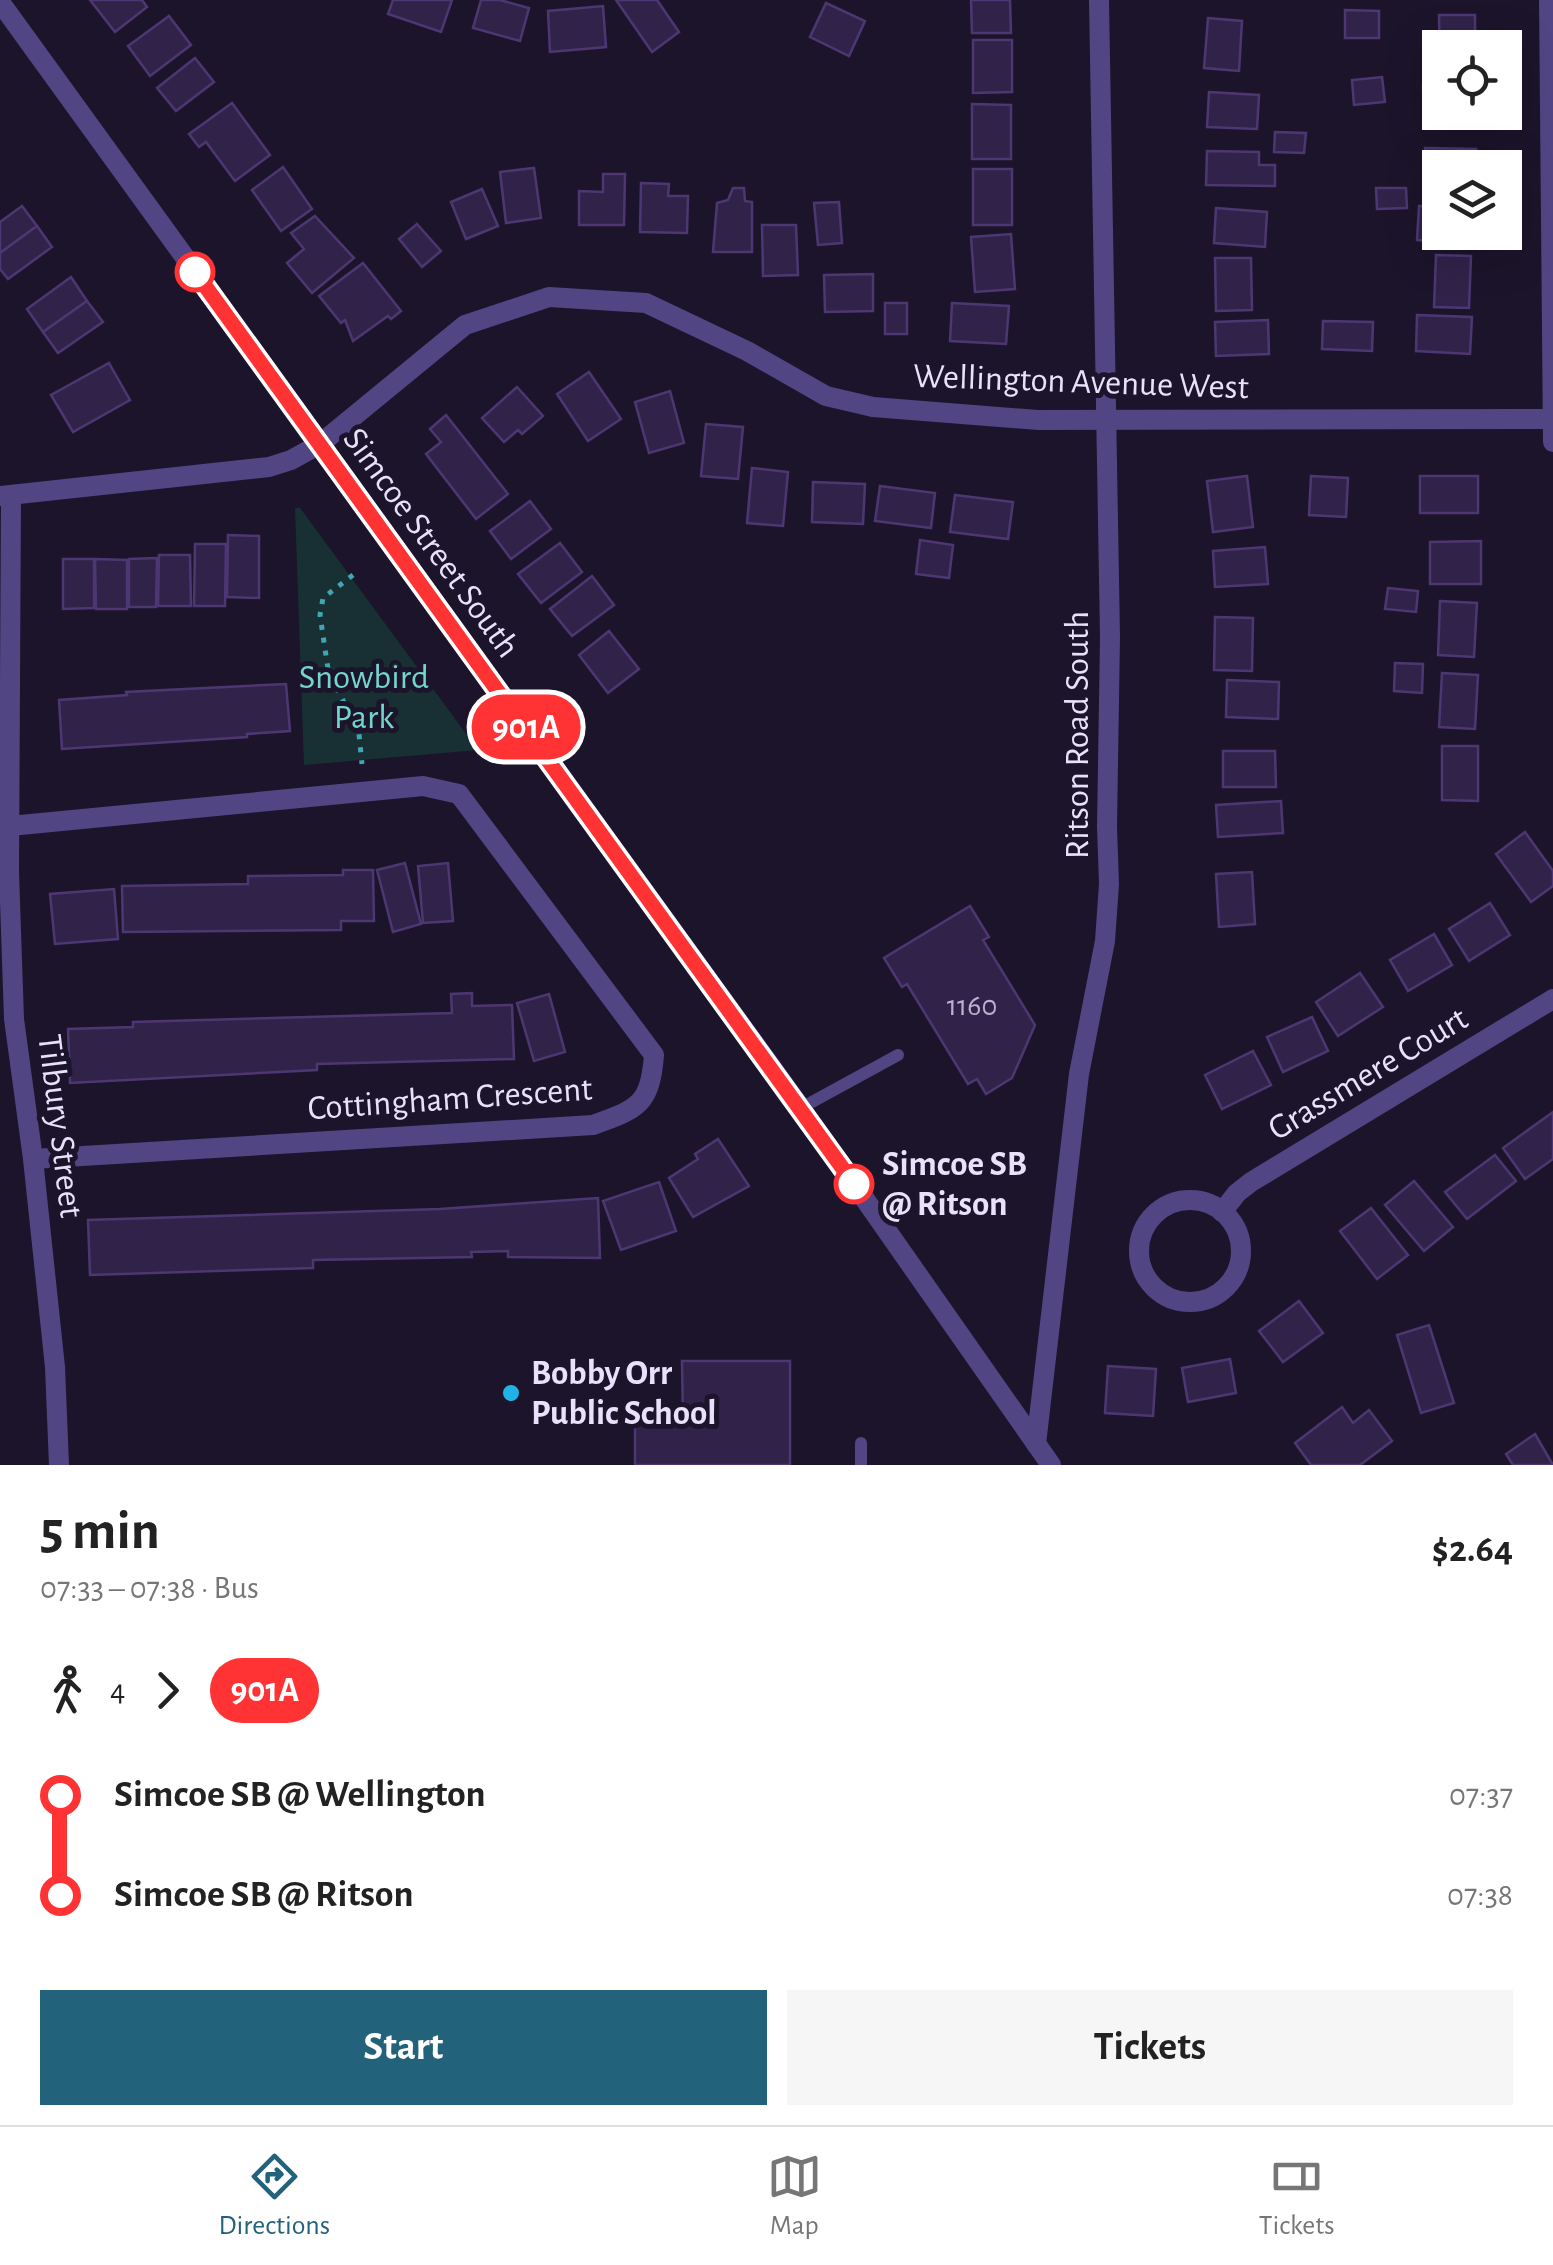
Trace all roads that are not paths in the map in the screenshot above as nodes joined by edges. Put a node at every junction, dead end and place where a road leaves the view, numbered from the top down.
1 (1100, 0) edge
2 (1550, 0) edge
3 (0, 2) edge
4 (1552, 419) edge
5 (1106, 420) junction
6 (1553, 442) edge
7 (320, 444) junction
8 (6, 495) edge
9 (10, 826) junction
10 (1553, 1000) edge
11 (898, 1054) dead end
12 (802, 1108) junction
13 (33, 1159) junction
14 (1222, 1212) junction
15 (860, 1442) dead end
16 (1036, 1444) junction
17 (58, 1465) edge
18 (861, 1465) edge
19 (1032, 1465) edge
20 (1052, 1465) edge

1 - 5 street, Ritson Road South
2 - 4 street
3 - 7 street, Simcoe Street South
4 - 5 street, Wellington Avenue West
4 - 6 street
5 - 7 street, Wellington Avenue West
5 - 16 street, Ritson Road South
7 - 8 street, Wellington Avenue West
7 - 12 street, Simcoe Street South
8 - 9 street, Tilbury Street
9 - 13 street, Tilbury Street
9 - 13 street, Cottingham Crescent
10 - 14 street, Grassmere Court
11 - 12 lane
12 - 16 street, Simcoe Street South
13 - 17 street, Tilbury Street
14 - 14 street
15 - 18 lane
16 - 19 street, Ritson Road South
16 - 20 street, Simcoe Street South

